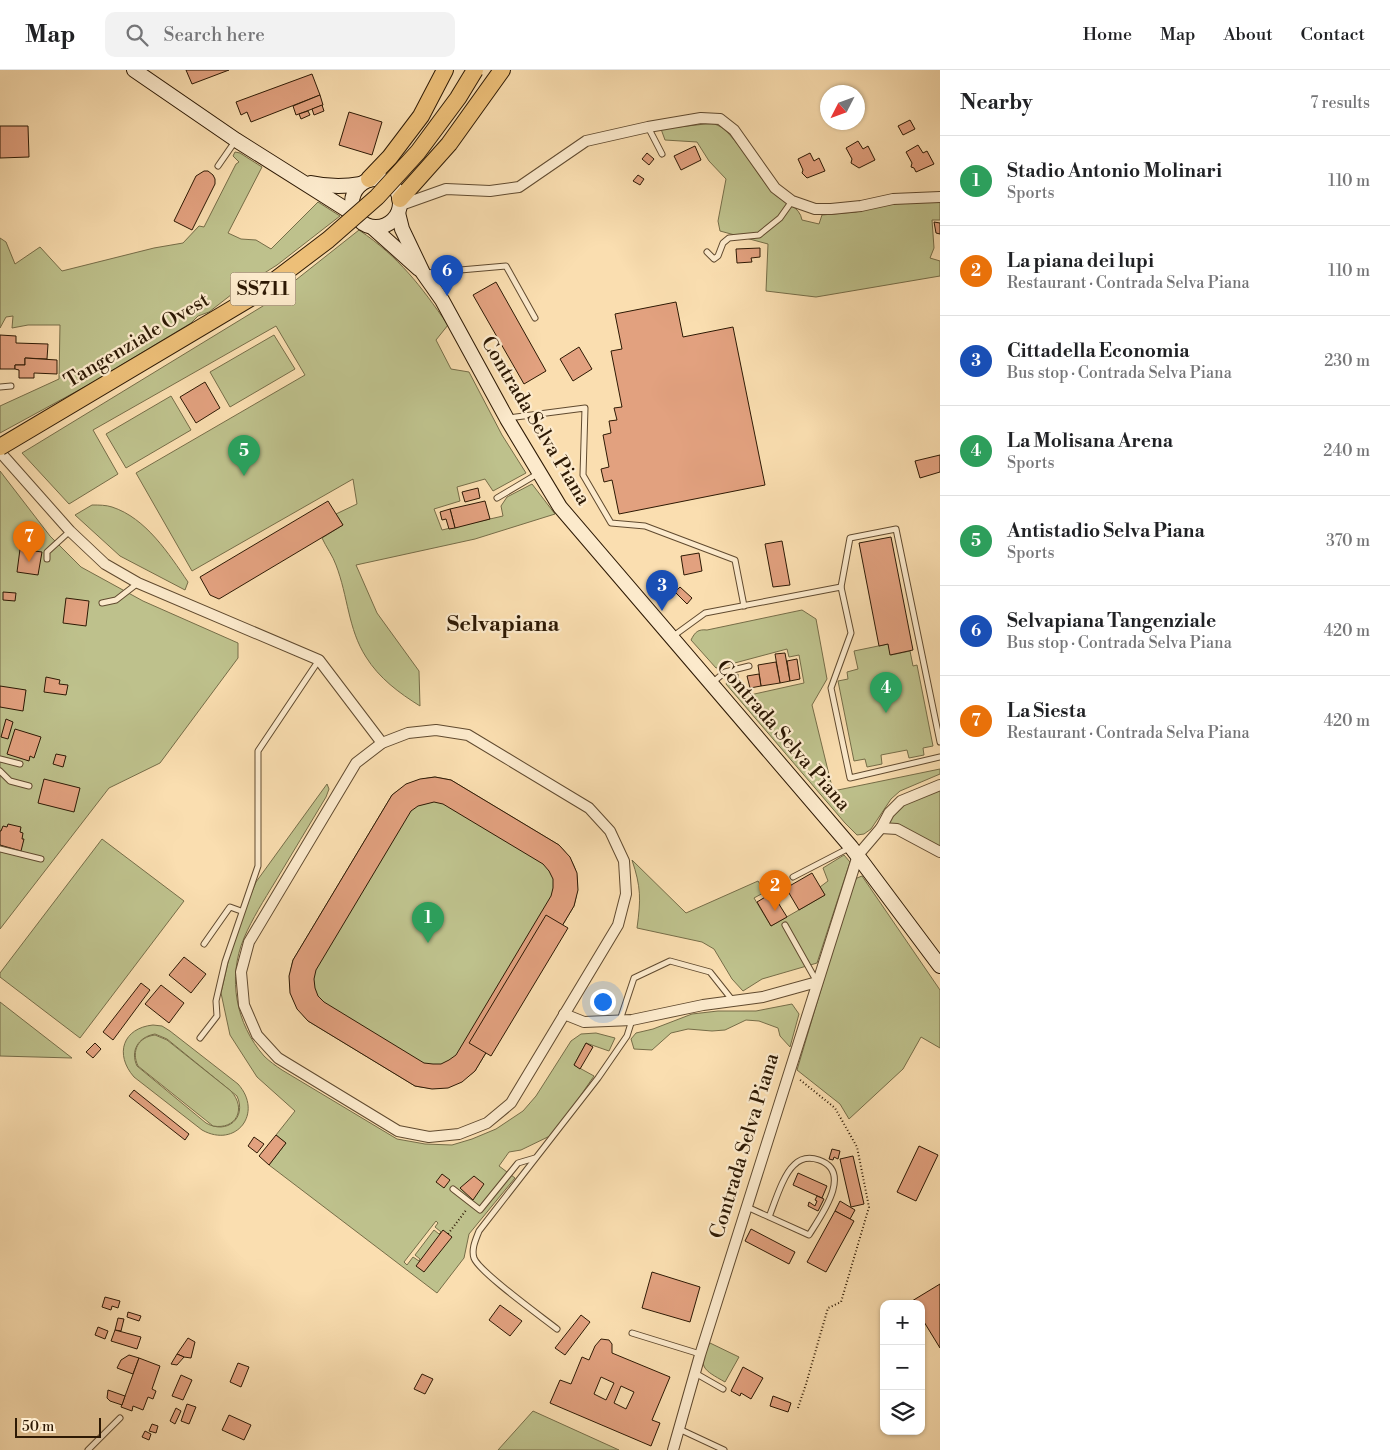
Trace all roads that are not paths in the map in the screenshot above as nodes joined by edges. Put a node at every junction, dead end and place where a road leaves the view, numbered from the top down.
1 (134, 70) edge
2 (445, 70) edge
3 (474, 70) edge
4 (502, 70) edge
5 (648, 126) junction
6 (236, 140) junction
7 (662, 154) dead end
8 (218, 166) dead end
9 (303, 182) junction
10 (365, 182) junction
11 (940, 197) edge
12 (792, 201) junction
13 (400, 206) junction
14 (355, 215) junction
15 (372, 227) junction
16 (707, 252) dead end
17 (423, 273) junction
18 (535, 318) dead end
19 (11, 386) dead end
20 (0, 387) edge
21 (507, 418) junction
22 (0, 447) edge
23 (0, 452) edge
24 (539, 472) junction
25 (497, 498) dead end
26 (70, 531) junction
27 (46, 559) dead end
28 (138, 583) junction
29 (841, 588) junction
30 (102, 603) dead end
31 (744, 606) junction
32 (672, 638) junction
33 (319, 660) junction
34 (749, 666) dead end
35 (711, 684) junction
36 (940, 742) edge
37 (382, 743) junction
38 (940, 757) edge
39 (0, 759) edge
40 (20, 764) dead end
41 (0, 771) edge
42 (940, 785) edge
43 (29, 786) dead end
44 (881, 828) junction
45 (0, 849) edge
46 (854, 851) junction
47 (940, 852) edge
48 (41, 859) dead end
49 (793, 877) dead end
50 (241, 911) junction
51 (785, 925) dead end
52 (204, 944) dead end
53 (940, 966) edge
54 (817, 982) junction
55 (733, 1001) junction
56 (564, 1014) junction
57 (620, 1020) junction
58 (632, 1020) junction
59 (200, 1038) dead end
60 (535, 1158) junction
61 (453, 1189) dead end
62 (747, 1207) junction
63 (769, 1217) junction
64 (558, 1329) dead end
65 (632, 1333) dead end
66 (700, 1355) junction
67 (695, 1373) junction
68 (722, 1389) dead end
69 (120, 1418) dead end
70 (679, 1429) junction
71 (88, 1450) edge
72 (673, 1450) edge
73 (724, 1450) edge

1 - 6 street
2 - 10 main road
3 - 22 main road, Tangenziale Ovest / SS711, bridge
4 - 13 main road
5 - 7 lane
5 - 12 street
5 - 13 street
6 - 8 lane
6 - 9 street
9 - 10 street
9 - 14 street
10 - 13 street
10 - 14 street
11 - 12 street
12 - 16 lane
13 - 15 street
13 - 17 street
14 - 15 street
15 - 17 street
17 - 18 lane
17 - 21 street, Contrada Selva Piana
19 - 20 lane
21 - 24 street, Contrada Selva Piana
21 - 31 lane
23 - 26 street
24 - 25 lane
24 - 32 street, Contrada Selva Piana
26 - 27 lane
26 - 28 street
28 - 30 lane
28 - 33 street
29 - 31 lane
29 - 36 lane
29 - 38 lane
31 - 32 lane
32 - 35 street, Contrada Selva Piana
33 - 37 street
33 - 50 lane
34 - 35 lane
35 - 46 street, Contrada Selva Piana
37 - 56 street
37 - 56 street
39 - 40 lane
41 - 43 lane
42 - 44 street
44 - 46 street
44 - 47 street
45 - 48 lane
46 - 49 lane
46 - 53 street, Contrada Selva Piana
46 - 54 street, Contrada Selva Piana
50 - 52 lane
50 - 59 lane
51 - 54 lane
54 - 55 street
54 - 62 street, Contrada Selva Piana
55 - 57 lane
55 - 58 street
56 - 57 street
57 - 58 street
58 - 60 lane
60 - 61 lane
60 - 64 lane
62 - 63 lane
62 - 66 street, Contrada Selva Piana
63 - 63 lane
65 - 66 lane
66 - 67 street, Contrada Selva Piana
67 - 68 lane
67 - 70 street, Contrada Selva Piana
69 - 71 lane
70 - 72 street, Contrada Selva Piana
70 - 73 lane

